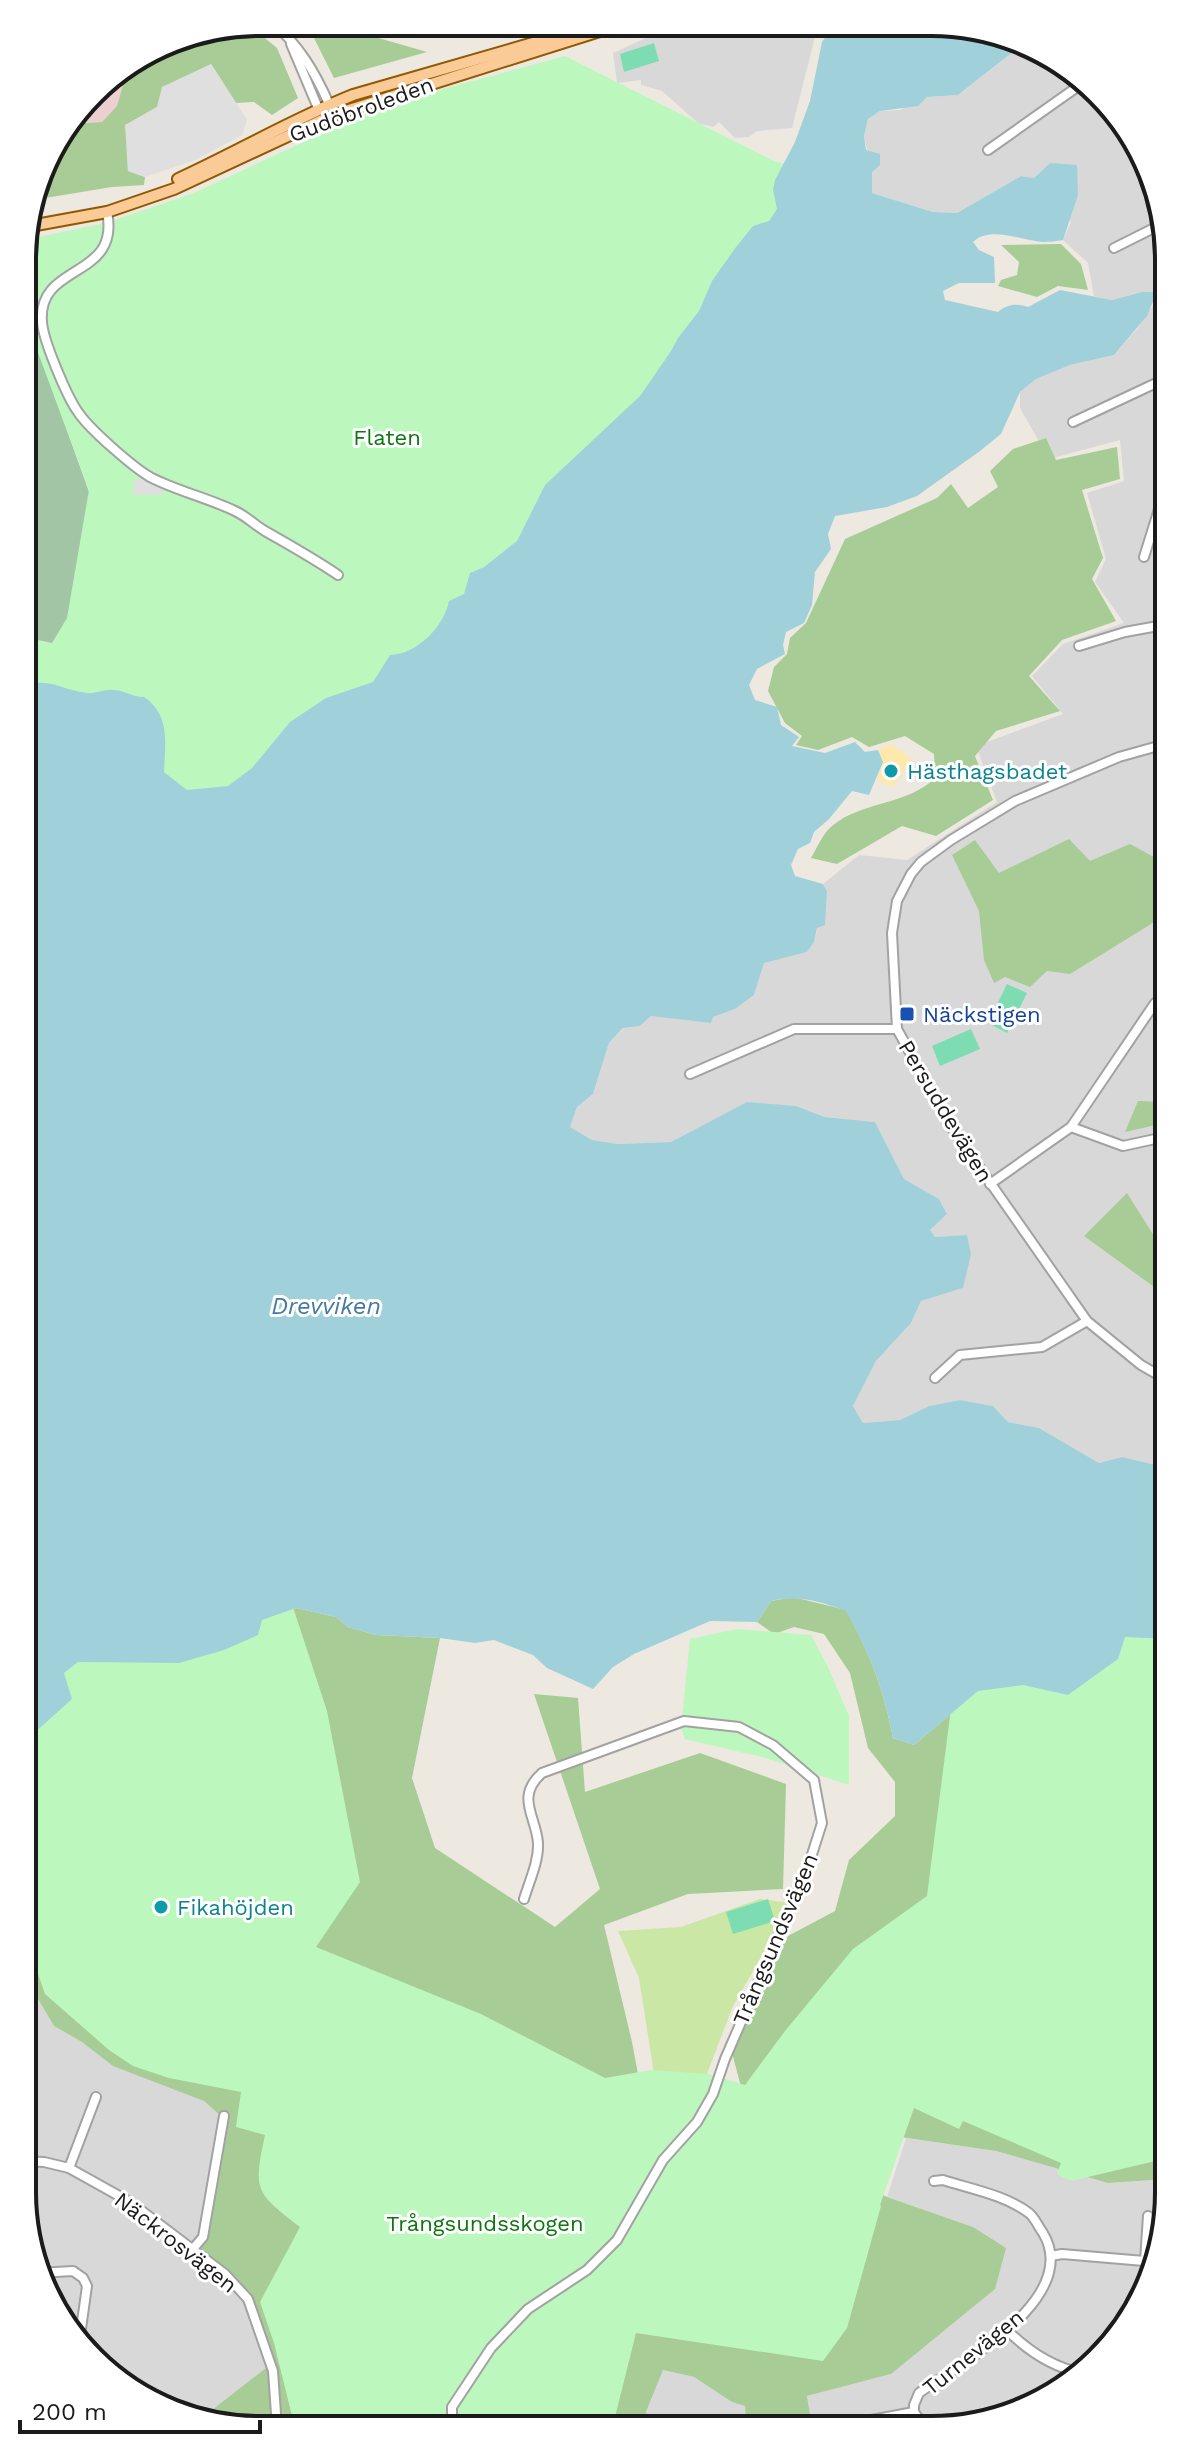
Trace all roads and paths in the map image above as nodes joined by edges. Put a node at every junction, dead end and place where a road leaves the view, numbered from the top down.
1 (288, 36) edge
2 (557, 36) edge
3 (582, 36) edge
4 (1075, 89) edge
5 (325, 112) junction
6 (988, 150) dead end
7 (107, 212) junction
8 (39, 224) edge
9 (1153, 229) edge
10 (1114, 248) dead end
11 (1155, 384) edge
12 (1073, 422) dead end
13 (1155, 522) edge
14 (1144, 557) dead end
15 (338, 575) dead end
16 (1155, 627) edge
17 (1079, 646) dead end
18 (1155, 747) edge
19 (1155, 1003) edge
20 (897, 1029) junction
21 (690, 1074) dead end
22 (1071, 1127) junction
23 (1155, 1139) edge
24 (990, 1184) junction
25 (1087, 1321) junction
26 (1155, 1373) edge
27 (935, 1378) dead end
28 (524, 1899) dead end
29 (96, 2097) dead end
30 (224, 2116) dead end
31 (36, 2162) edge
32 (69, 2168) junction
33 (934, 2181) dead end
34 (1148, 2216) dead end
35 (192, 2250) junction
36 (1051, 2256) junction
37 (1145, 2256) edge
38 (1144, 2261) edge
39 (51, 2272) edge
40 (81, 2327) edge
41 (1007, 2330) junction
42 (1069, 2368) edge
43 (914, 2412) junction
44 (276, 2416) edge
45 (452, 2416) edge
46 (893, 2416) edge
47 (917, 2416) edge

1 - 5 street
2 - 5 main road, Gudöbroleden
3 - 5 main road, Gudöbroleden
4 - 6 street
5 - 7 main road, Gudöbroleden
7 - 8 main road, Gudöbroleden
7 - 15 street
9 - 10 street
11 - 12 street
13 - 14 street
16 - 17 street
18 - 20 street, Persuddevägen
19 - 22 street
20 - 21 street
20 - 24 street, Persuddevägen
22 - 23 street
22 - 24 street
24 - 25 street, Persuddevägen
25 - 26 street, Persuddevägen
25 - 27 street
28 - 45 street, Trångsundsvägen
29 - 32 street
30 - 35 street
31 - 32 street, Näckrosvägen
32 - 35 street, Näckrosvägen
33 - 36 street
34 - 37 street
35 - 44 street, Näckrosvägen
36 - 38 street
36 - 41 street, Turnevägen
39 - 40 street
41 - 42 street
41 - 43 street, Turnevägen
43 - 46 street
43 - 47 street

